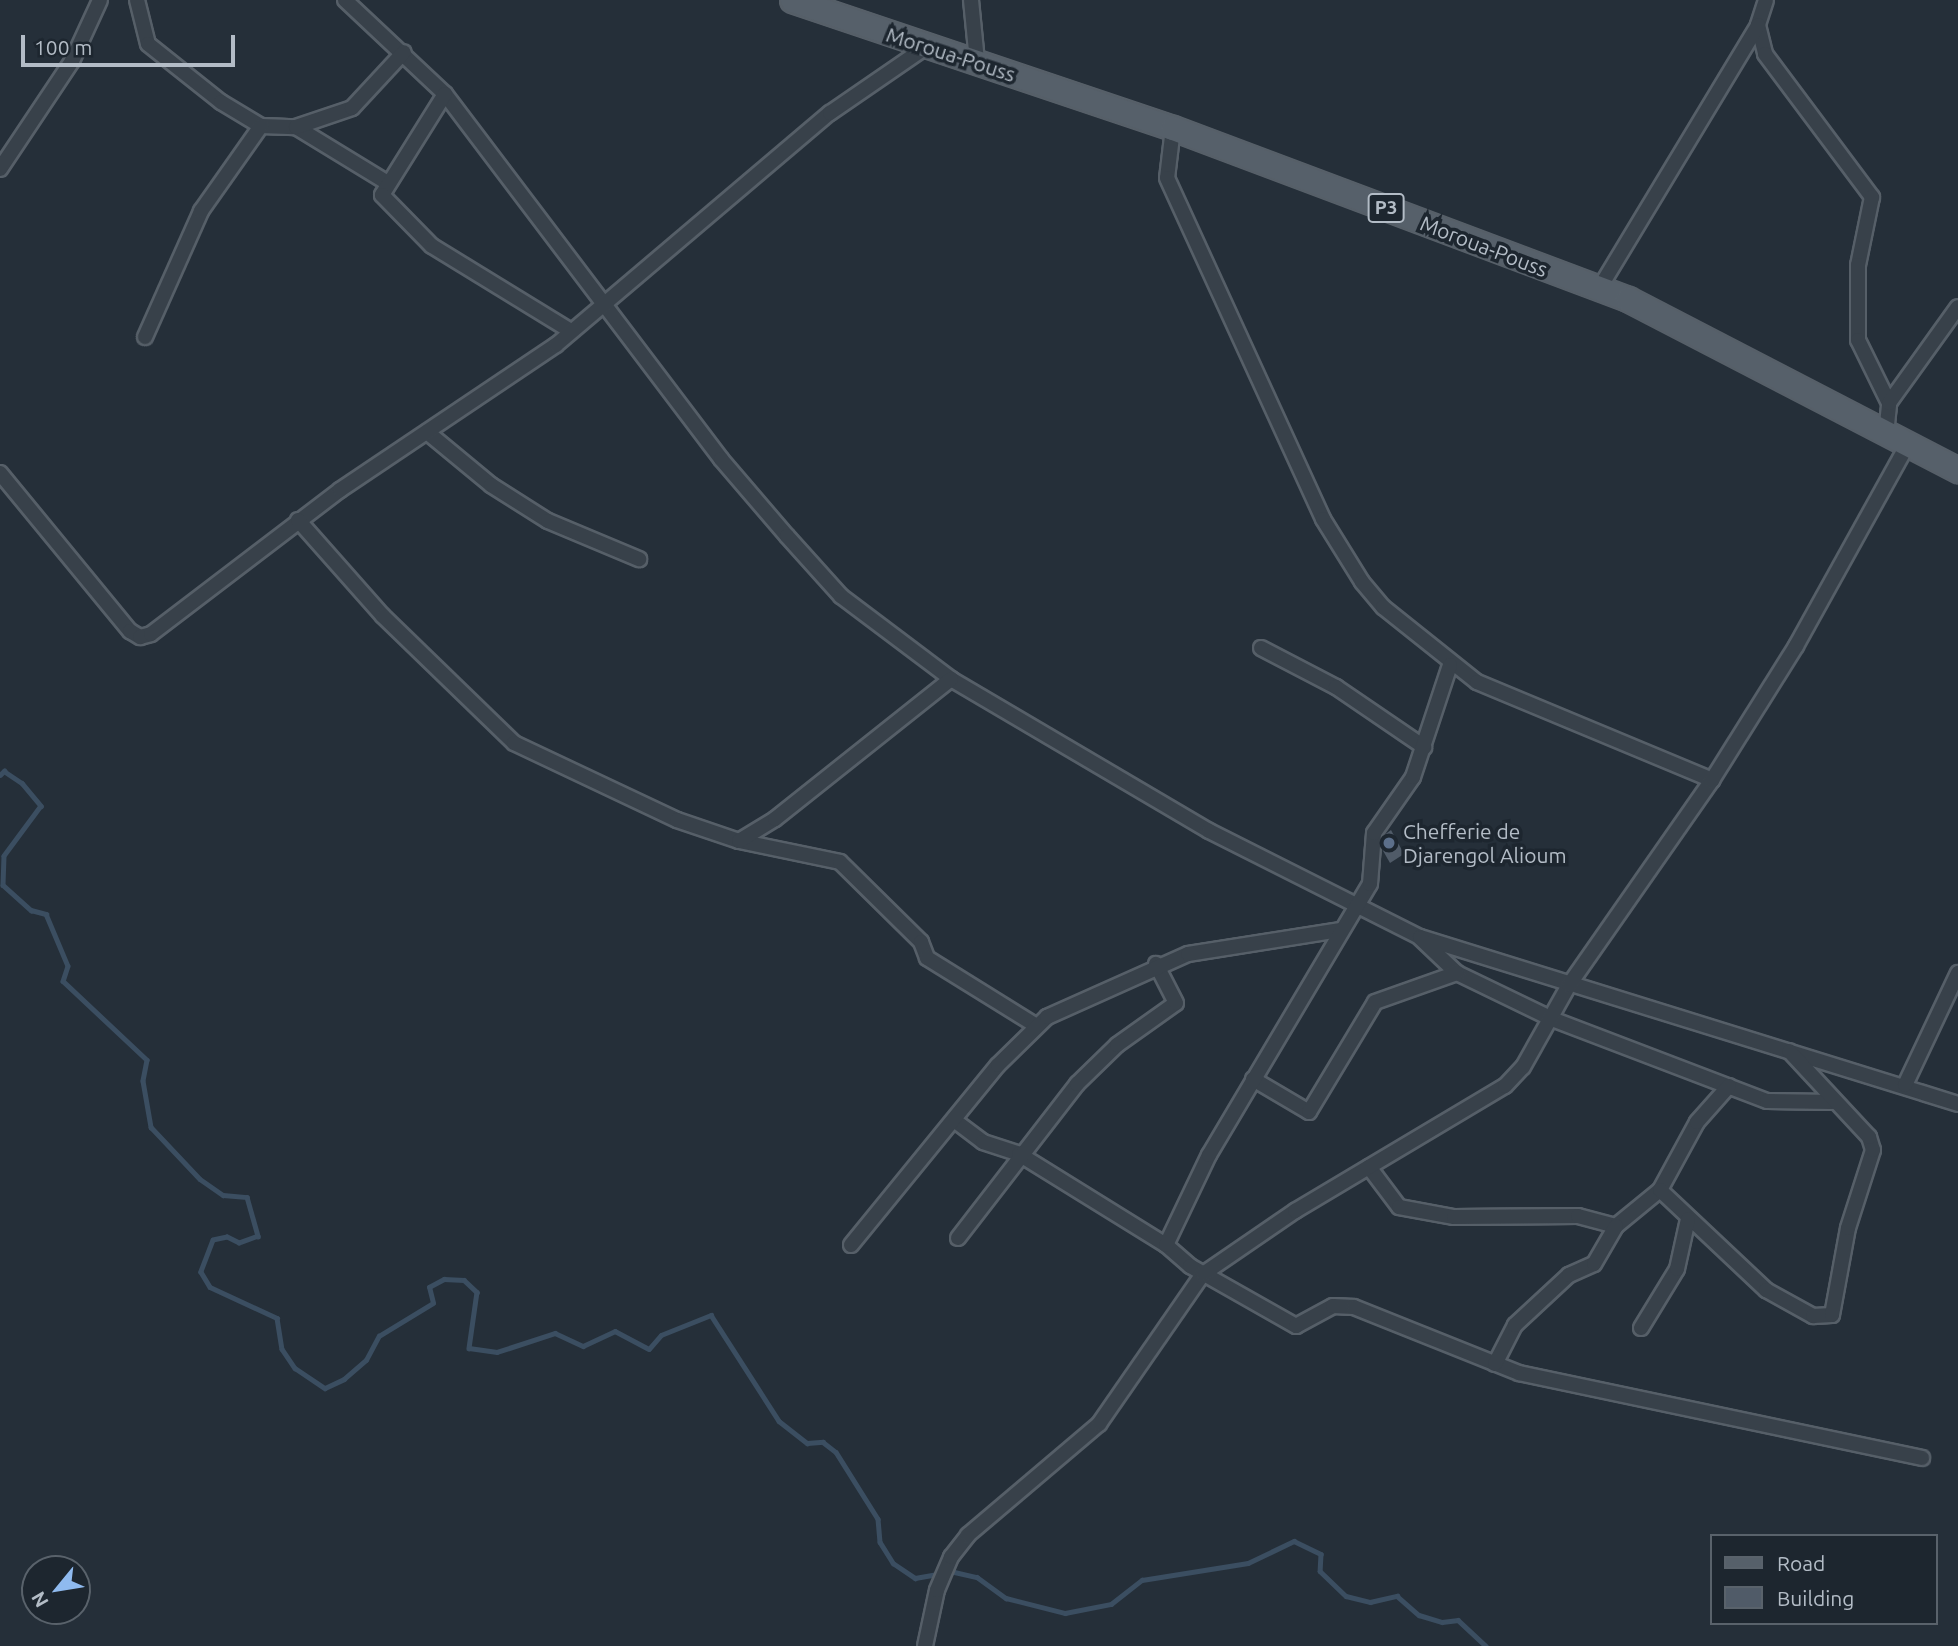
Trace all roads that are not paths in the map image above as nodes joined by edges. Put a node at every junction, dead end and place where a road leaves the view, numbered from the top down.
1 (100, 0) edge
2 (137, 0) edge
3 (345, 0) edge
4 (792, 0) edge
5 (971, 0) edge
6 (1766, 0) edge
7 (1758, 24) junction
8 (926, 47) junction
9 (404, 52) junction
10 (977, 61) junction
11 (445, 94) junction
12 (261, 126) junction
13 (296, 127) junction
14 (1173, 128) junction
15 (0, 169) edge
16 (386, 182) junction
17 (1599, 289) junction
18 (603, 301) junction
19 (1958, 307) edge
20 (569, 330) junction
21 (145, 337) dead end
22 (1889, 403) junction
23 (427, 432) junction
24 (1886, 433) junction
25 (1908, 444) junction
26 (1958, 470) edge
27 (0, 473) edge
28 (298, 520) junction
29 (639, 559) dead end
30 (1261, 648) dead end
31 (1450, 665) junction
32 (951, 679) junction
33 (1424, 747) junction
34 (1712, 780) junction
35 (739, 841) junction
36 (1358, 901) junction
37 (1339, 930) junction
38 (1420, 936) junction
39 (1156, 964) junction
40 (1457, 973) junction
41 (1958, 973) edge
42 (1569, 985) junction
43 (1552, 1019) junction
44 (1035, 1025) junction
45 (1787, 1050) junction
46 (1253, 1079) junction
47 (1905, 1085) junction
48 (1729, 1086) junction
49 (1832, 1102) junction
50 (1958, 1104) edge
51 (954, 1120) junction
52 (1019, 1154) junction
53 (1369, 1167) junction
54 (1660, 1191) junction
55 (1688, 1219) junction
56 (1616, 1226) junction
57 (958, 1238) dead end
58 (851, 1245) dead end
59 (1166, 1245) junction
60 (1203, 1274) junction
61 (1641, 1328) dead end
62 (1495, 1364) junction
63 (1922, 1458) dead end
64 (925, 1646) edge

1 - 15 street
2 - 12 street
3 - 9 street
4 - 8 main road, Moroua-Pouss / P3
5 - 10 street
6 - 7 street
7 - 17 street
7 - 22 street
8 - 10 main road, Moroua-Pouss / P3
8 - 18 street
9 - 11 street
9 - 13 street
10 - 14 main road, Moroua-Pouss / P3
11 - 16 street
11 - 18 street
12 - 13 street
12 - 21 street
13 - 16 street
14 - 17 main road, Moroua-Pouss / P3
14 - 31 street
16 - 20 street
17 - 24 main road, Moroua-Pouss / P3
18 - 20 street
18 - 32 street
19 - 22 street
20 - 23 street
22 - 24 street
23 - 28 street
23 - 29 street
24 - 25 main road, Moroua-Pouss / P3
25 - 26 main road, Moroua-Pouss / P3
25 - 34 street
27 - 28 street
28 - 35 street
30 - 33 street
31 - 33 street
31 - 34 street
32 - 35 street
32 - 36 street
33 - 36 street
34 - 42 street
35 - 44 street
36 - 37 street
36 - 38 street
37 - 39 street
37 - 46 street
38 - 40 street
38 - 42 street
39 - 44 street
39 - 52 street
40 - 43 street
40 - 46 street
41 - 47 street
42 - 43 street
42 - 45 street
43 - 48 street
43 - 53 street
44 - 51 street
45 - 47 street
45 - 49 street
46 - 59 street
47 - 50 street
48 - 49 street
48 - 54 street
49 - 55 street
51 - 52 street
51 - 58 street
52 - 57 street
52 - 59 street
53 - 56 street
53 - 60 street
54 - 55 street
54 - 56 street
55 - 61 street
56 - 62 street
59 - 60 street
60 - 62 street
60 - 64 street
62 - 63 street

